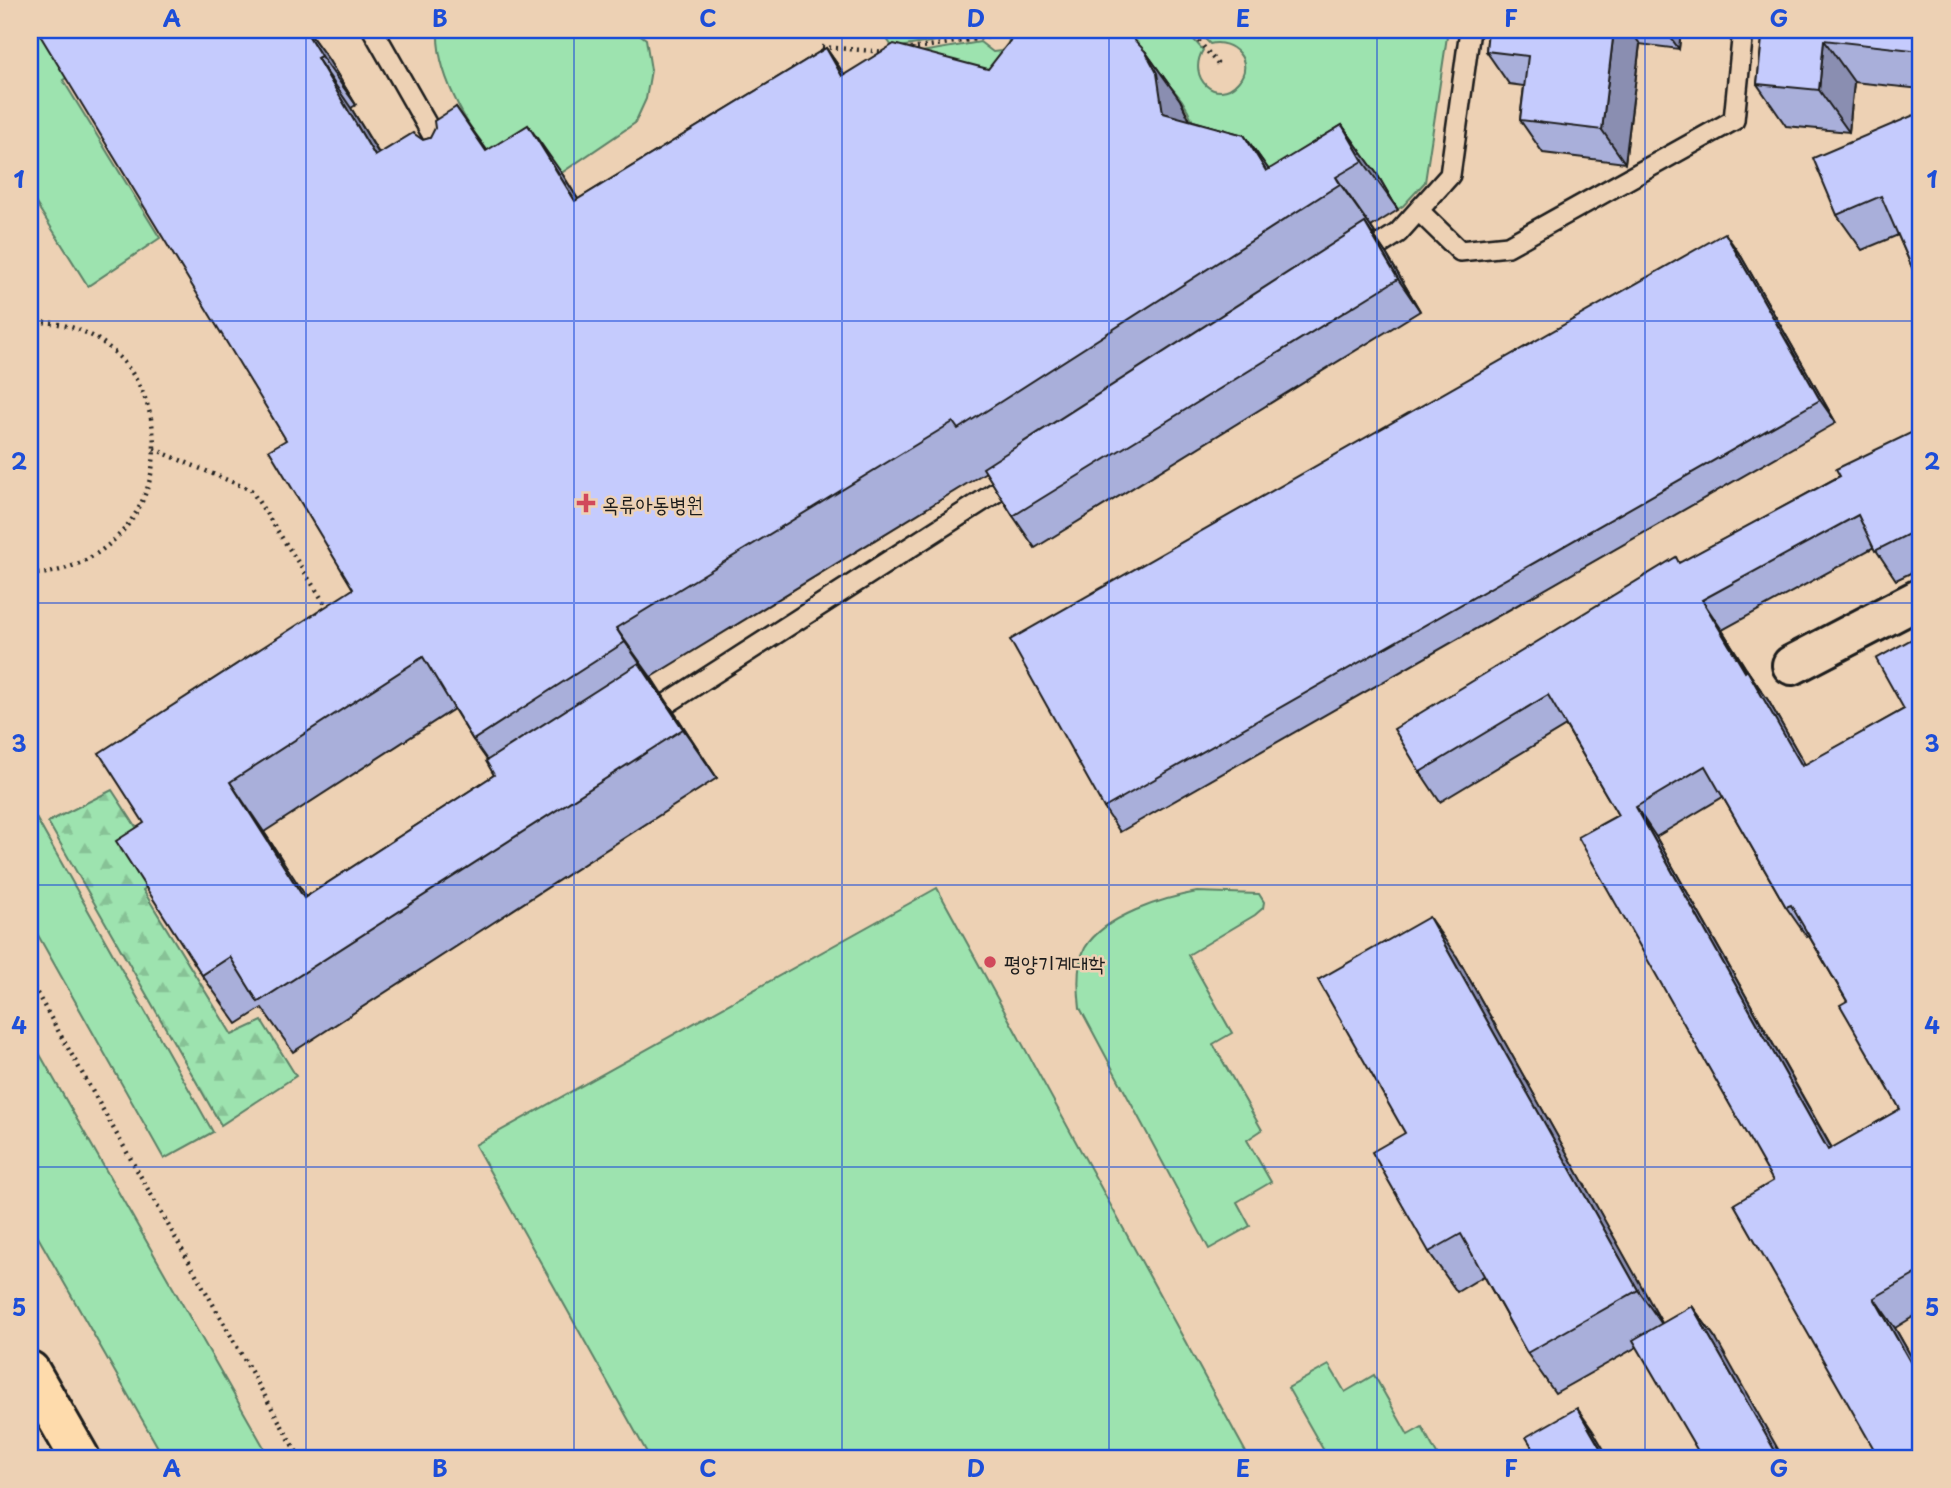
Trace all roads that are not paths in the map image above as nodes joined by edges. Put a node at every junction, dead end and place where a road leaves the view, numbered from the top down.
1 (373, 30) edge
2 (1470, 30) edge
3 (1743, 30) edge
4 (452, 167) edge
5 (1419, 211) junction
6 (1340, 271) edge
7 (1035, 467) edge
8 (1921, 598) edge
9 (1792, 665) dead end
10 (625, 731) edge
11 (30, 1371) edge
12 (79, 1458) edge

1 - 4 lane
2 - 5 lane
3 - 5 lane
5 - 6 lane
7 - 10 lane
8 - 9 street
11 - 12 main road

